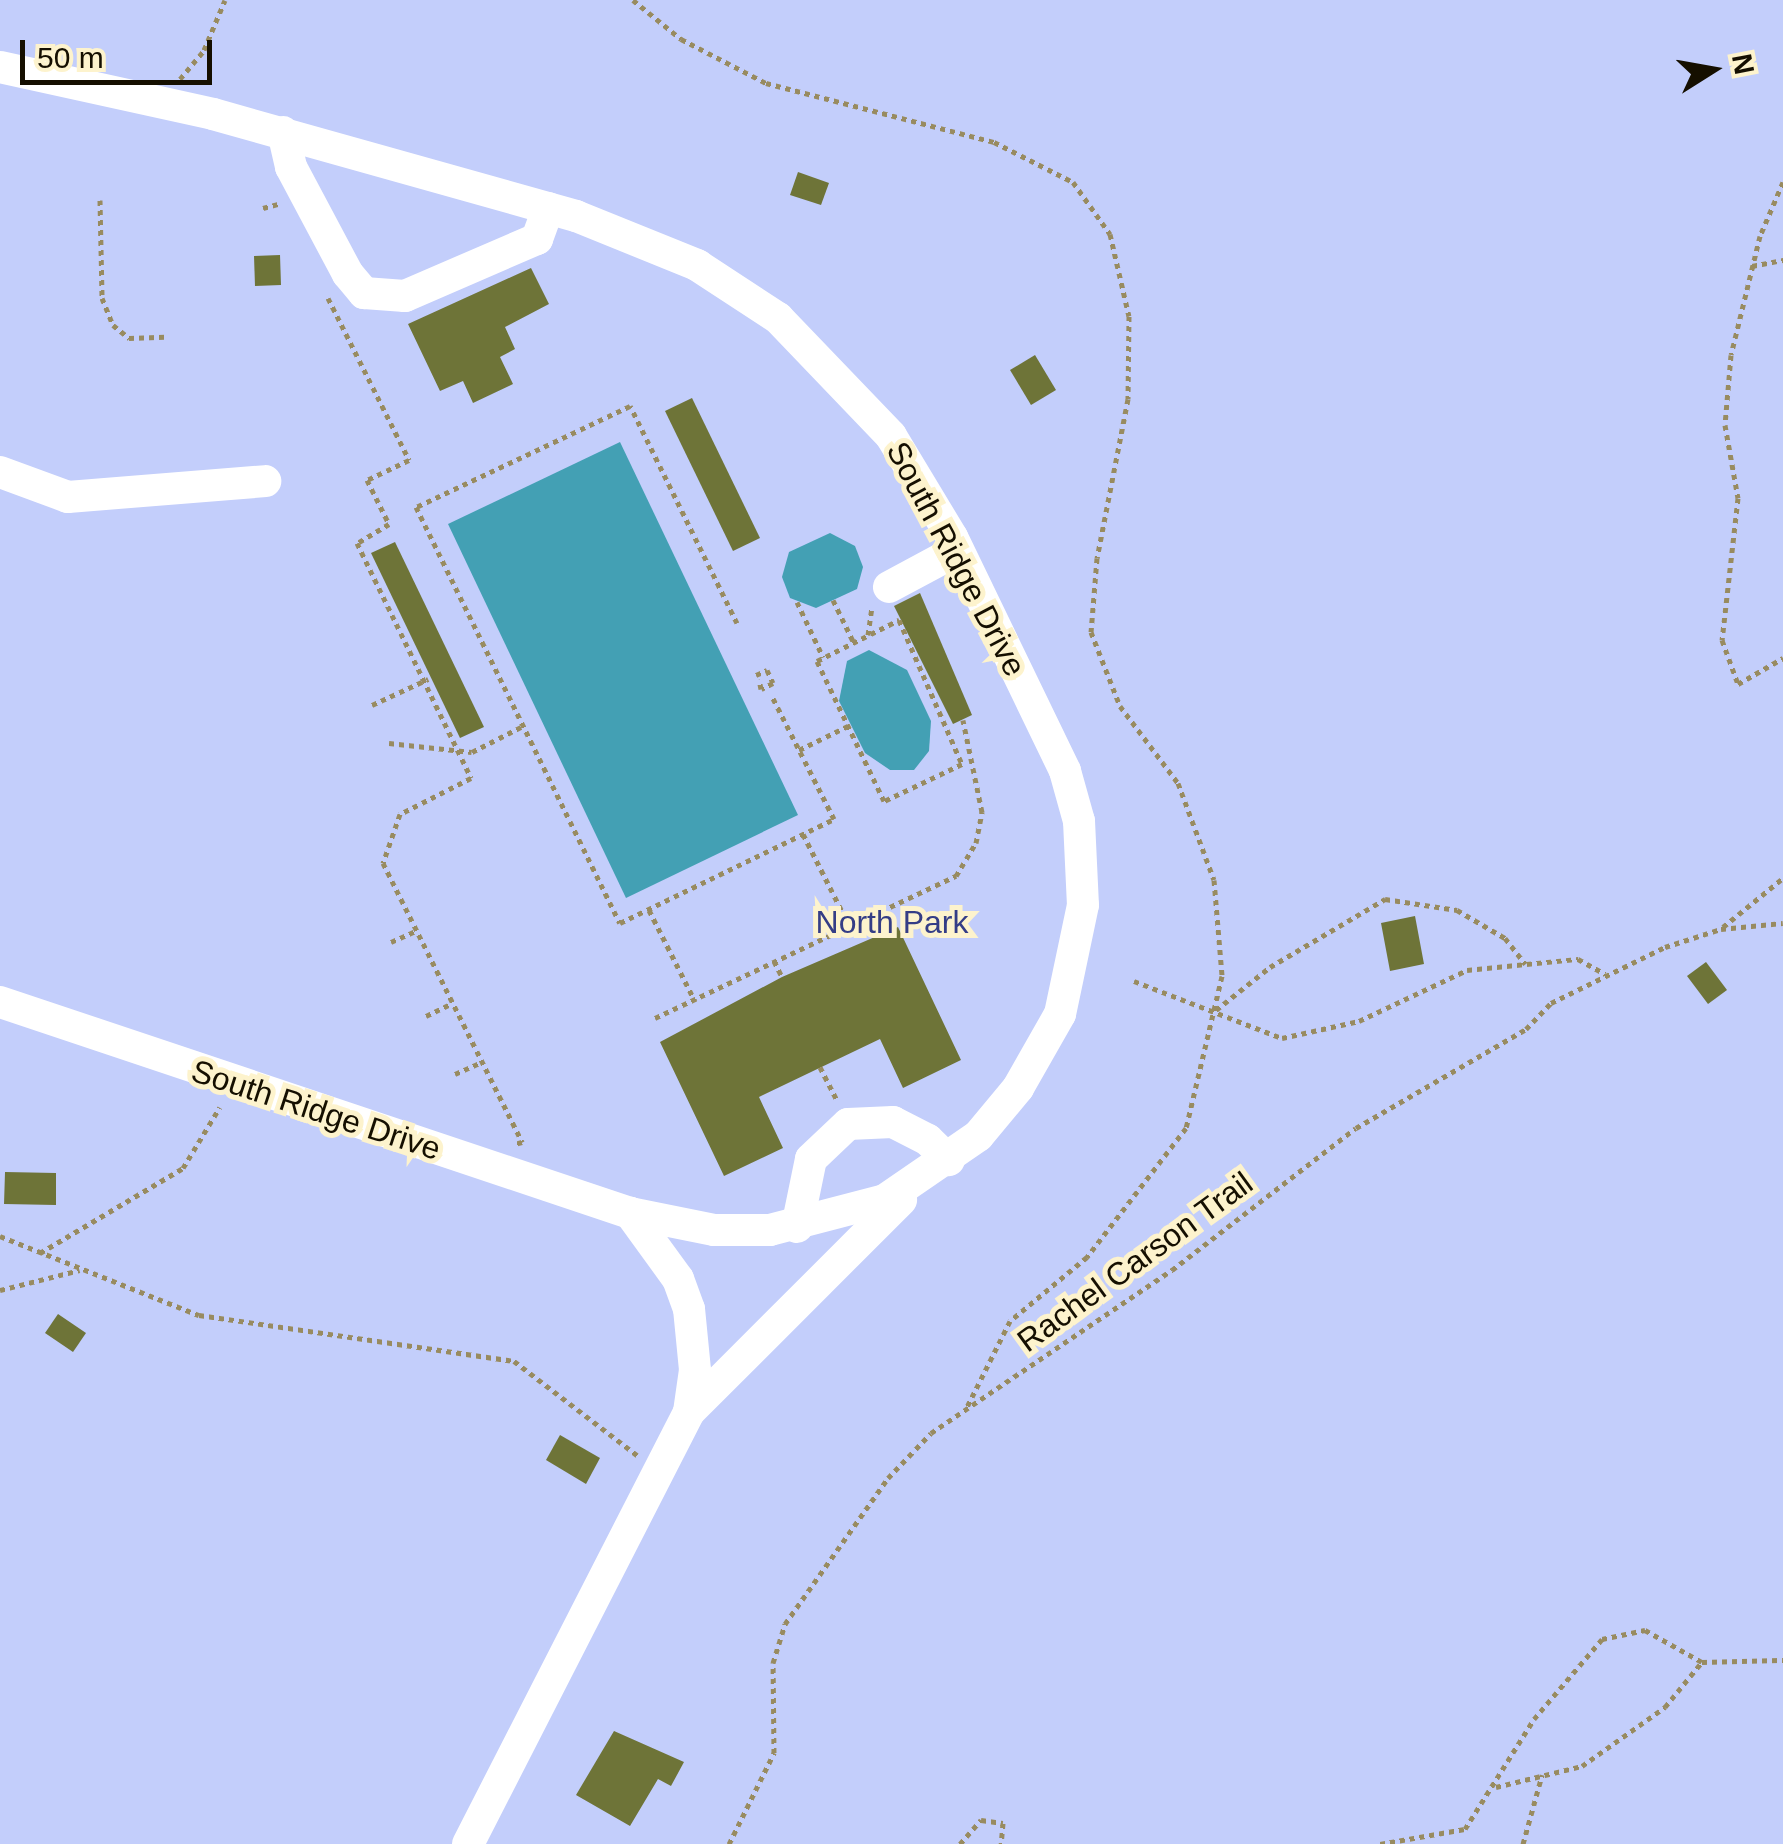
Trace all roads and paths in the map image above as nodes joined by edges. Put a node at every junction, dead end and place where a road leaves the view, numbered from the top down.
1 (225, 0) edge
2 (633, 0) edge
3 (0, 67) edge
4 (162, 101) junction
5 (283, 132) junction
6 (1783, 182) edge
7 (272, 185) dead end
8 (100, 200) dead end
9 (280, 203) junction
10 (263, 208) dead end
11 (548, 208) junction
12 (289, 220) dead end
13 (1783, 260) edge
14 (1752, 266) junction
15 (324, 289) dead end
16 (164, 336) dead end
17 (0, 472) edge
18 (265, 481) dead end
19 (958, 550) junction
20 (889, 587) dead end
21 (833, 600) dead end
22 (797, 602) dead end
23 (737, 623) dead end
24 (854, 642) junction
25 (823, 657) junction
26 (1783, 658) edge
27 (428, 680) junction
28 (773, 698) dead end
29 (372, 706) dead end
30 (962, 720) dead end
31 (523, 726) junction
32 (848, 726) junction
33 (389, 743) dead end
34 (800, 750) junction
35 (460, 753) junction
36 (803, 834) junction
37 (1783, 878) edge
38 (649, 910) junction
39 (1783, 924) edge
40 (849, 926) junction
41 (1721, 929) junction
42 (416, 930) junction
43 (390, 942) dead end
44 (774, 962) junction
45 (1525, 964) junction
46 (1605, 974) junction
47 (782, 976) dead end
48 (1134, 981) dead end
49 (694, 1001) junction
50 (1, 1004) edge
51 (452, 1004) junction
52 (1214, 1012) junction
53 (426, 1016) dead end
54 (655, 1018) dead end
55 (480, 1063) junction
56 (820, 1067) dead end
57 (455, 1074) dead end
58 (235, 1083) junction
59 (848, 1124) junction
60 (522, 1142) dead end
61 (949, 1160) junction
62 (922, 1180) junction
63 (630, 1213) junction
64 (797, 1226) junction
65 (0, 1236) edge
66 (40, 1253) junction
67 (82, 1269) junction
68 (0, 1290) edge
69 (966, 1409) junction
70 (689, 1412) junction
71 (659, 1472) junction
72 (1783, 1660) edge
73 (1702, 1662) junction
74 (1542, 1776) junction
75 (1493, 1787) junction
76 (468, 1844) edge
77 (730, 1844) edge
78 (960, 1844) edge
79 (1001, 1844) edge
80 (1380, 1844) edge
81 (1523, 1844) edge

1 - 4 path
2 - 52 path
3 - 4 street, South Ridge Drive
4 - 5 street, South Ridge Drive
5 - 11 street, South Ridge Drive
5 - 11 street
6 - 14 path
7 - 9 path
8 - 16 path
9 - 10 path
9 - 12 path
11 - 19 street, South Ridge Drive
13 - 14 path
14 - 26 path
15 - 27 path
17 - 18 street
19 - 20 street
19 - 61 street, South Ridge Drive
21 - 24 path
22 - 25 path
23 - 31 path
24 - 25 path
24 - 32 path
25 - 32 path
27 - 29 path
27 - 35 path
28 - 34 path
30 - 40 path
31 - 35 path
31 - 38 path
32 - 34 path
33 - 35 path
34 - 36 path
35 - 42 path
36 - 38 path
36 - 40 path
37 - 41 path
38 - 49 path
39 - 41 path, Rachel Carson Trail
40 - 44 path
41 - 46 path, Rachel Carson Trail
42 - 43 path
42 - 51 path
44 - 47 path
44 - 49 path
45 - 46 path
45 - 52 path
45 - 52 path
46 - 69 path, Rachel Carson Trail
48 - 52 path
49 - 54 path
50 - 58 street, South Ridge Drive
51 - 53 path
51 - 55 path
52 - 69 path
55 - 57 path
55 - 60 path
56 - 59 path
58 - 63 street, South Ridge Drive
58 - 66 path
59 - 61 street
59 - 64 street
61 - 62 street, South Ridge Drive
62 - 64 street, South Ridge Drive
62 - 70 street, South Ridge Drive
63 - 64 street, South Ridge Drive
63 - 70 street, South Ridge Drive
65 - 66 path
66 - 67 path
67 - 68 path
67 - 71 path
69 - 77 path, Rachel Carson Trail
70 - 71 street, South Ridge Drive
71 - 76 street, South Ridge Drive
72 - 73 path
73 - 74 path
73 - 75 path
74 - 75 path
74 - 81 path
75 - 80 path
78 - 79 path

